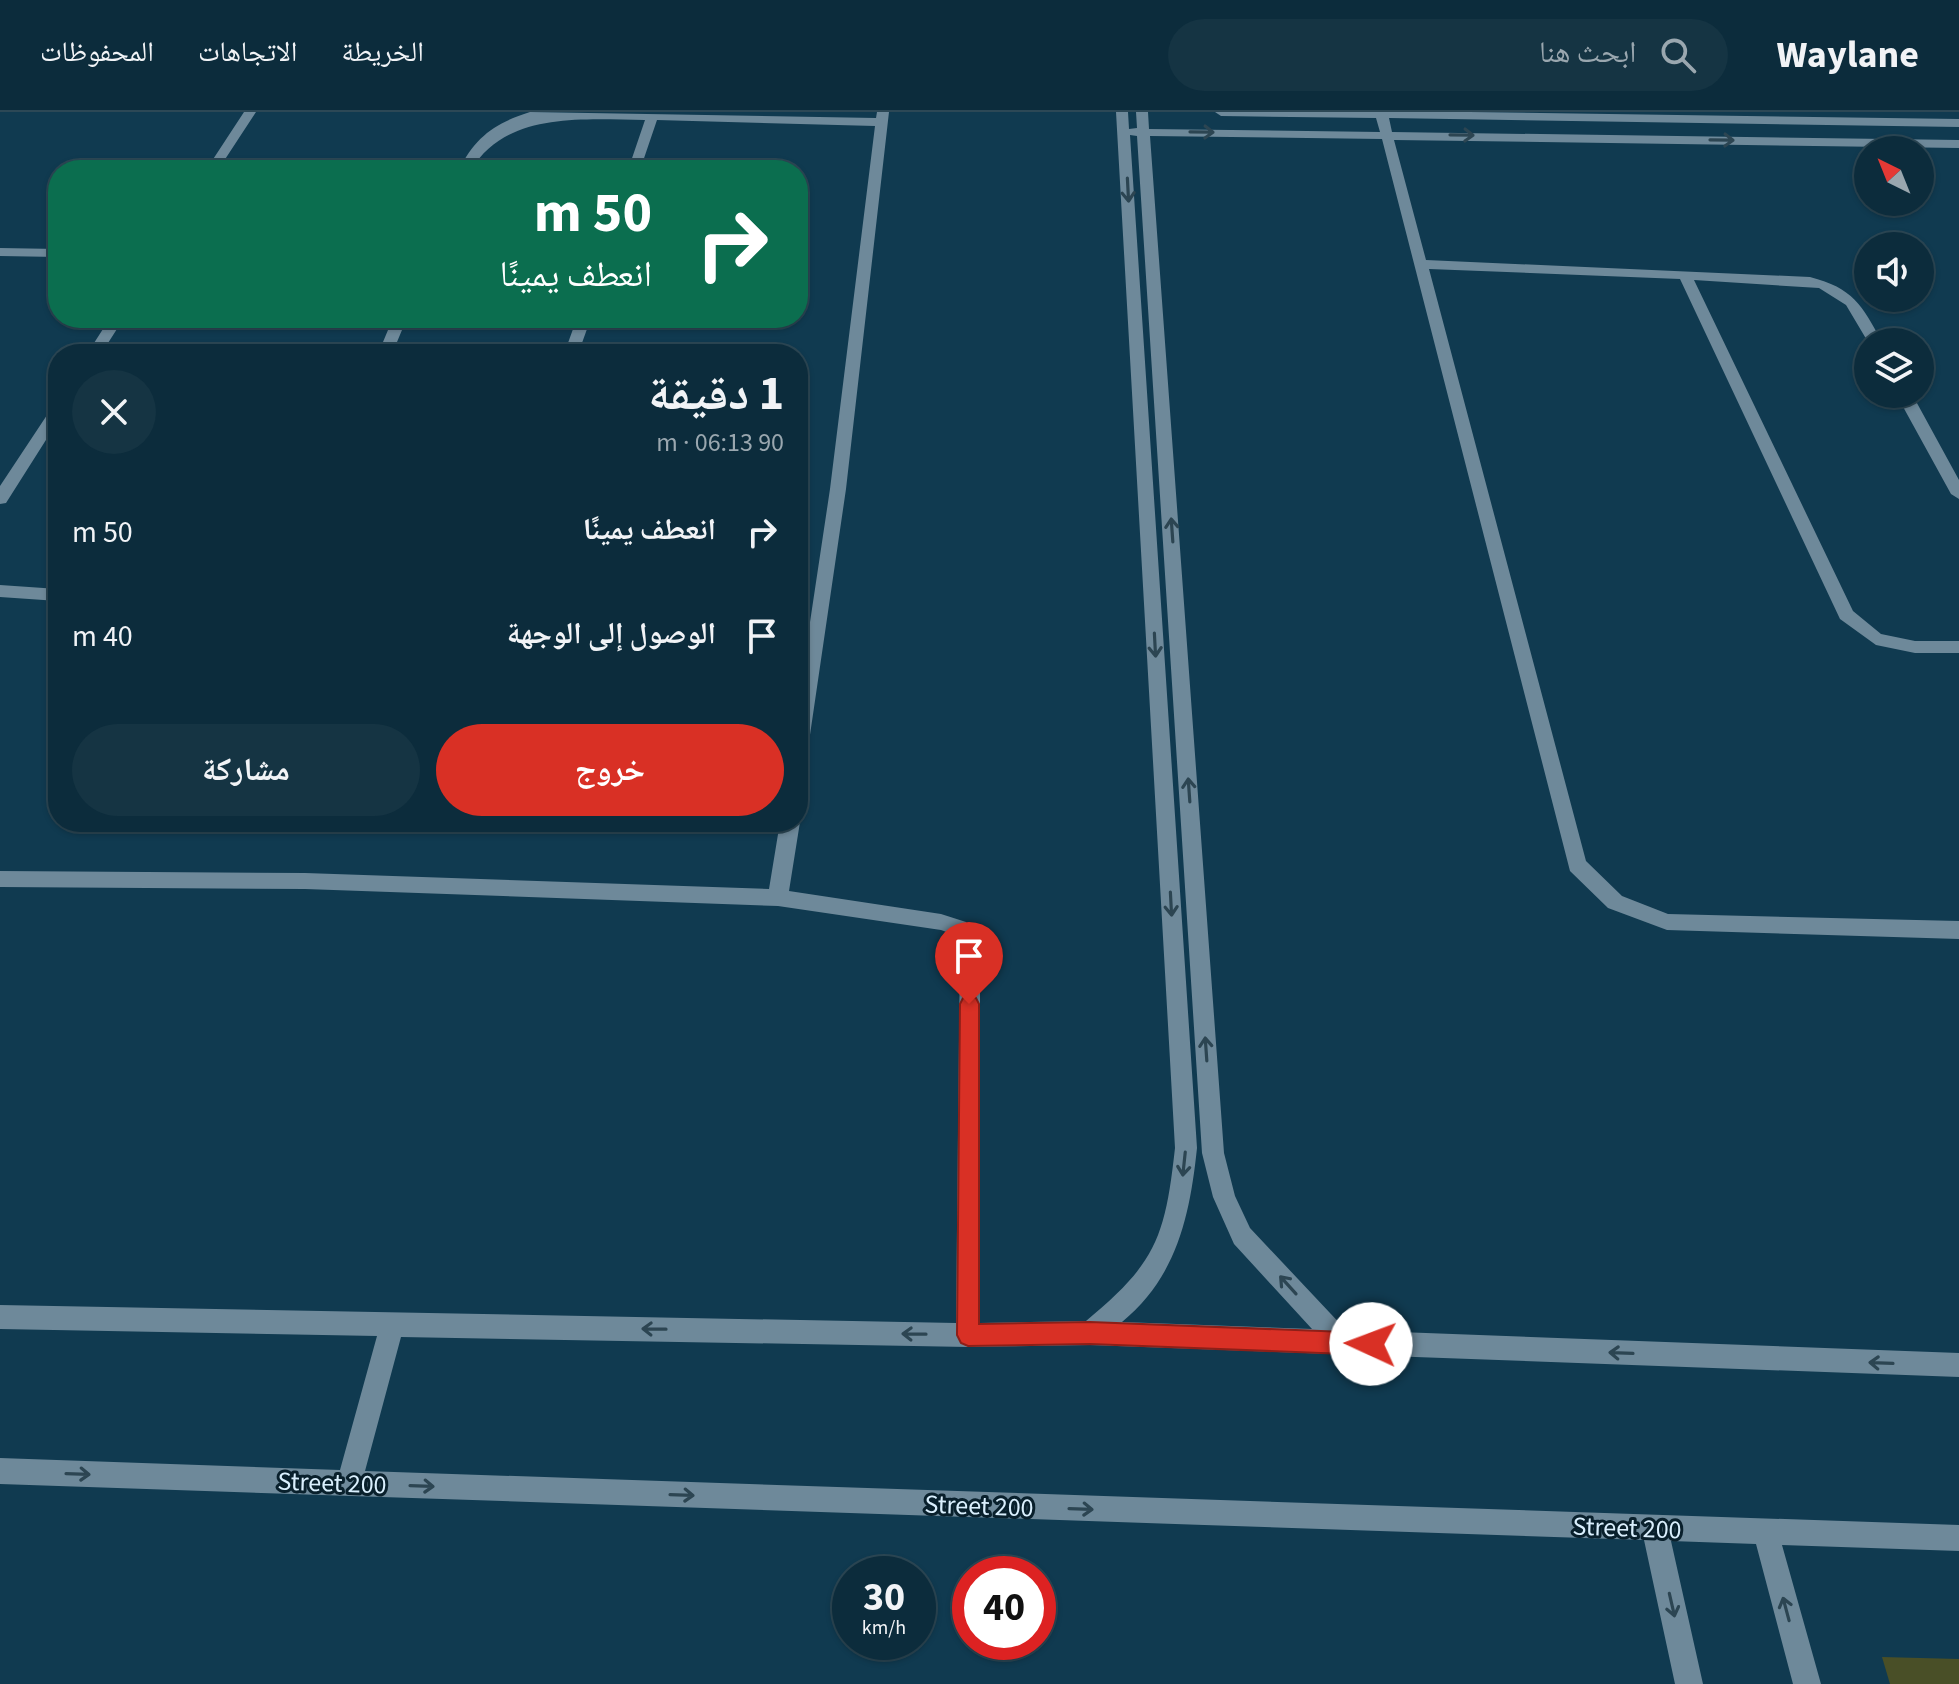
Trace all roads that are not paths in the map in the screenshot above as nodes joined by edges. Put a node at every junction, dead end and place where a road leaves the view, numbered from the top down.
1 (250, 112) edge
2 (1122, 112) edge
3 (1221, 112) edge
4 (1382, 116) junction
5 (1662, 116) edge
6 (882, 117) edge
7 (652, 118) junction
8 (1144, 121) edge
9 (1959, 123) edge
10 (1124, 133) junction
11 (1387, 134) junction
12 (1959, 144) edge
13 (219, 160) edge
14 (470, 160) edge
15 (637, 160) edge
16 (0, 252) edge
17 (48, 253) edge
18 (1420, 264) junction
19 (1684, 274) junction
20 (1867, 328) edge
21 (1912, 408) edge
22 (48, 425) edge
23 (1959, 494) edge
24 (0, 499) edge
25 (0, 591) edge
26 (48, 594) edge
27 (1959, 647) edge
28 (808, 695) edge
29 (788, 832) edge
30 (0, 879) edge
31 (778, 898) junction
32 (1959, 930) edge
33 (0, 1317) edge
34 (392, 1324) junction
35 (1090, 1333) junction
36 (968, 1335) junction
37 (1341, 1343) junction
38 (1959, 1365) edge
39 (0, 1471) edge
40 (349, 1483) junction
41 (1655, 1529) junction
42 (1766, 1533) junction
43 (1959, 1538) edge
44 (1689, 1684) edge
45 (1807, 1684) edge

1 - 13 street
2 - 10 street
3 - 4 street
4 - 5 street
4 - 11 street
5 - 9 street
6 - 7 street
6 - 28 street
7 - 14 street
7 - 15 street
8 - 10 street
8 -> 11 street
37 -> 8 street
10 -> 35 street
11 -> 12 street
11 - 18 street
16 - 17 street
18 - 19 street
18 - 32 street
19 - 20 street
19 - 27 street
21 - 23 street
22 - 24 street
25 - 26 street
29 - 31 street
30 - 31 street
31 - 36 street
33 - 34 street
36 -> 34 street
34 - 40 street
35 - 36 street
35 - 37 street
38 -> 37 street
39 -> 40 street, Street 200
40 -> 41 street, Street 200
41 - 42 street, Street 200
41 -> 44 street
42 - 43 street, Street 200
45 -> 42 street

